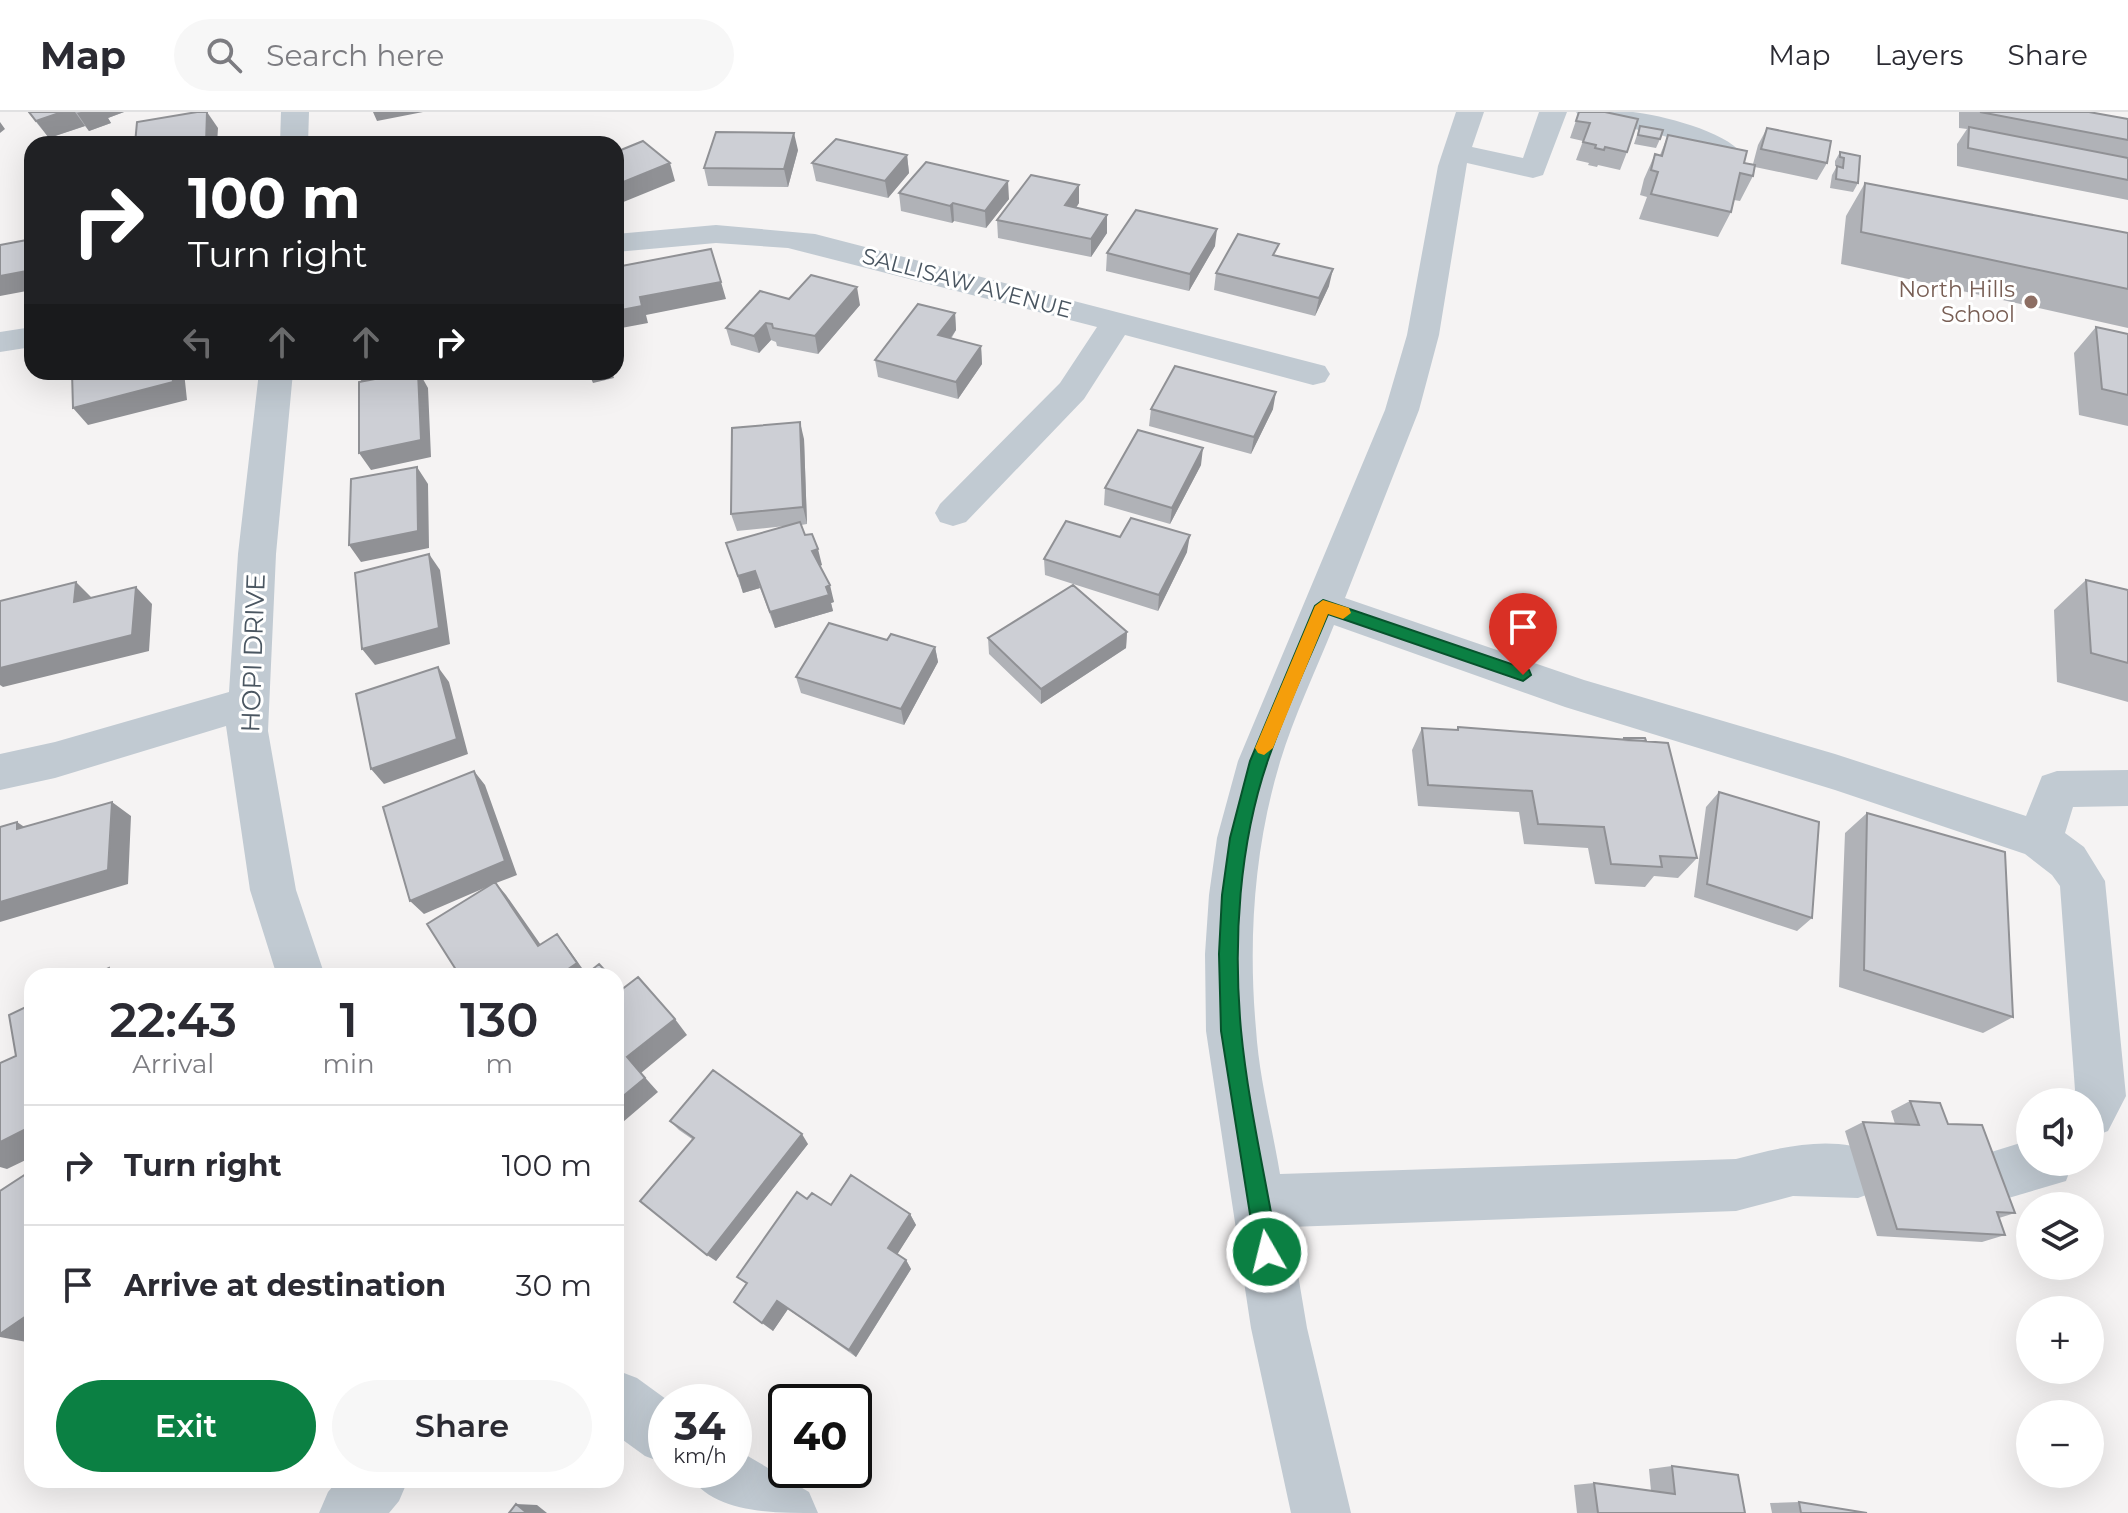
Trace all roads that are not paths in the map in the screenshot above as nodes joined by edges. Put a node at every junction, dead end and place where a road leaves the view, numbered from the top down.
1 (295, 112) edge
2 (1553, 112) edge
3 (1590, 112) edge
4 (1463, 132) edge
5 (294, 136) edge
6 (1728, 154) edge
7 (624, 242) edge
8 (1116, 323) junction
9 (24, 338) edge
10 (0, 342) edge
11 (1313, 374) dead end
12 (275, 380) edge
13 (953, 513) dead end
14 (1323, 606) junction
15 (248, 703) junction
16 (0, 772) edge
17 (2128, 788) edge
18 (2040, 840) junction
19 (298, 968) edge
20 (2100, 1088) edge
21 (2016, 1171) edge
22 (1858, 1172) dead end
23 (1978, 1181) edge
24 (1260, 1201) junction
25 (624, 1405) edge
26 (648, 1422) edge
27 (371, 1488) edge
28 (746, 1488) edge
29 (349, 1513) edge
30 (788, 1513) edge
31 (1321, 1513) edge

1 - 5 street
2 - 4 street
3 - 6 street
4 - 14 street
7 - 8 street, SALLISAW AVENUE
8 - 11 street, SALLISAW AVENUE
8 - 13 street
9 - 10 street
12 - 15 street, HOPI DRIVE
14 - 18 street
14 - 24 street
15 - 16 street
15 - 19 street, HOPI DRIVE
17 - 18 street
18 - 20 street
21 - 23 street
22 - 24 street
24 - 31 street
25 - 26 street
27 - 29 street
28 - 30 street

